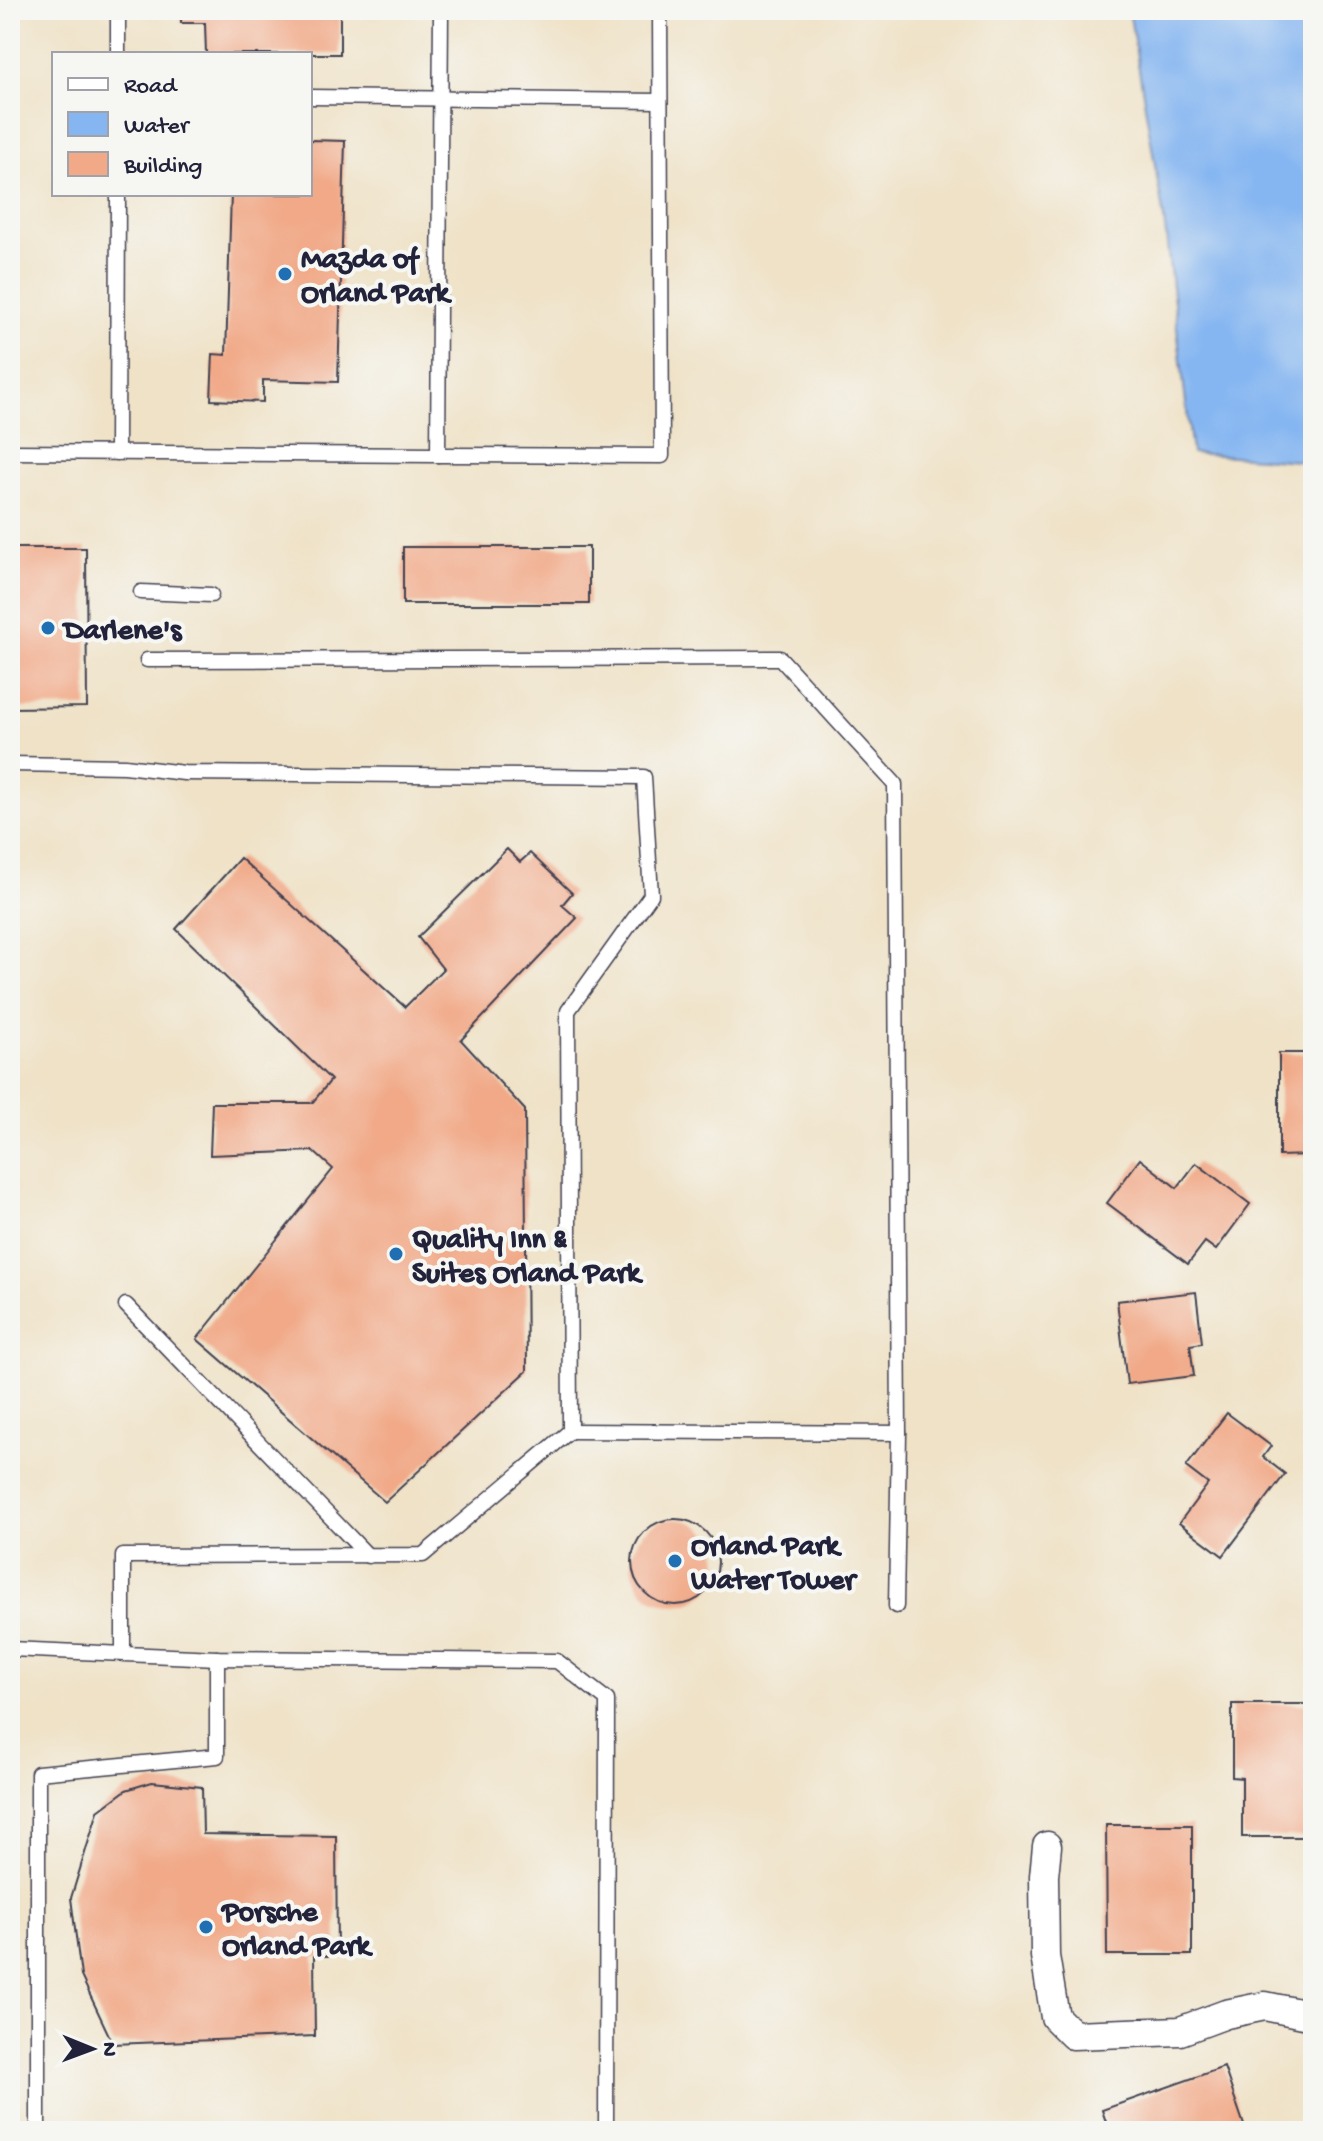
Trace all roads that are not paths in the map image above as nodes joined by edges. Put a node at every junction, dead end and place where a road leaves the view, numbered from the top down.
1 (118, 10) edge
2 (441, 10) edge
3 (660, 10) edge
4 (118, 52) edge
5 (312, 97) edge
6 (440, 98) junction
7 (660, 101) junction
8 (118, 196) edge
9 (10, 452) edge
10 (117, 453) junction
11 (438, 455) junction
12 (141, 592) dead end
13 (211, 595) dead end
14 (147, 660) dead end
15 (10, 764) edge
16 (126, 1305) dead end
17 (570, 1431) junction
18 (899, 1433) junction
19 (368, 1556) junction
20 (896, 1606) dead end
21 (10, 1649) edge
22 (123, 1653) junction
23 (217, 1658) junction
24 (1047, 1846) dead end
25 (1313, 2016) edge
26 (38, 2131) edge
27 (606, 2131) edge

1 - 4 lane
2 - 6 lane
3 - 7 lane
5 - 6 lane
6 - 7 lane
6 - 11 lane
7 - 11 lane
8 - 10 lane
9 - 10 lane
10 - 11 lane
12 - 13 lane
14 - 18 lane
15 - 17 lane
16 - 19 lane
17 - 18 lane
17 - 19 lane
18 - 20 lane
19 - 22 lane
21 - 22 lane
22 - 23 lane
23 - 26 lane
23 - 27 lane
24 - 25 street

